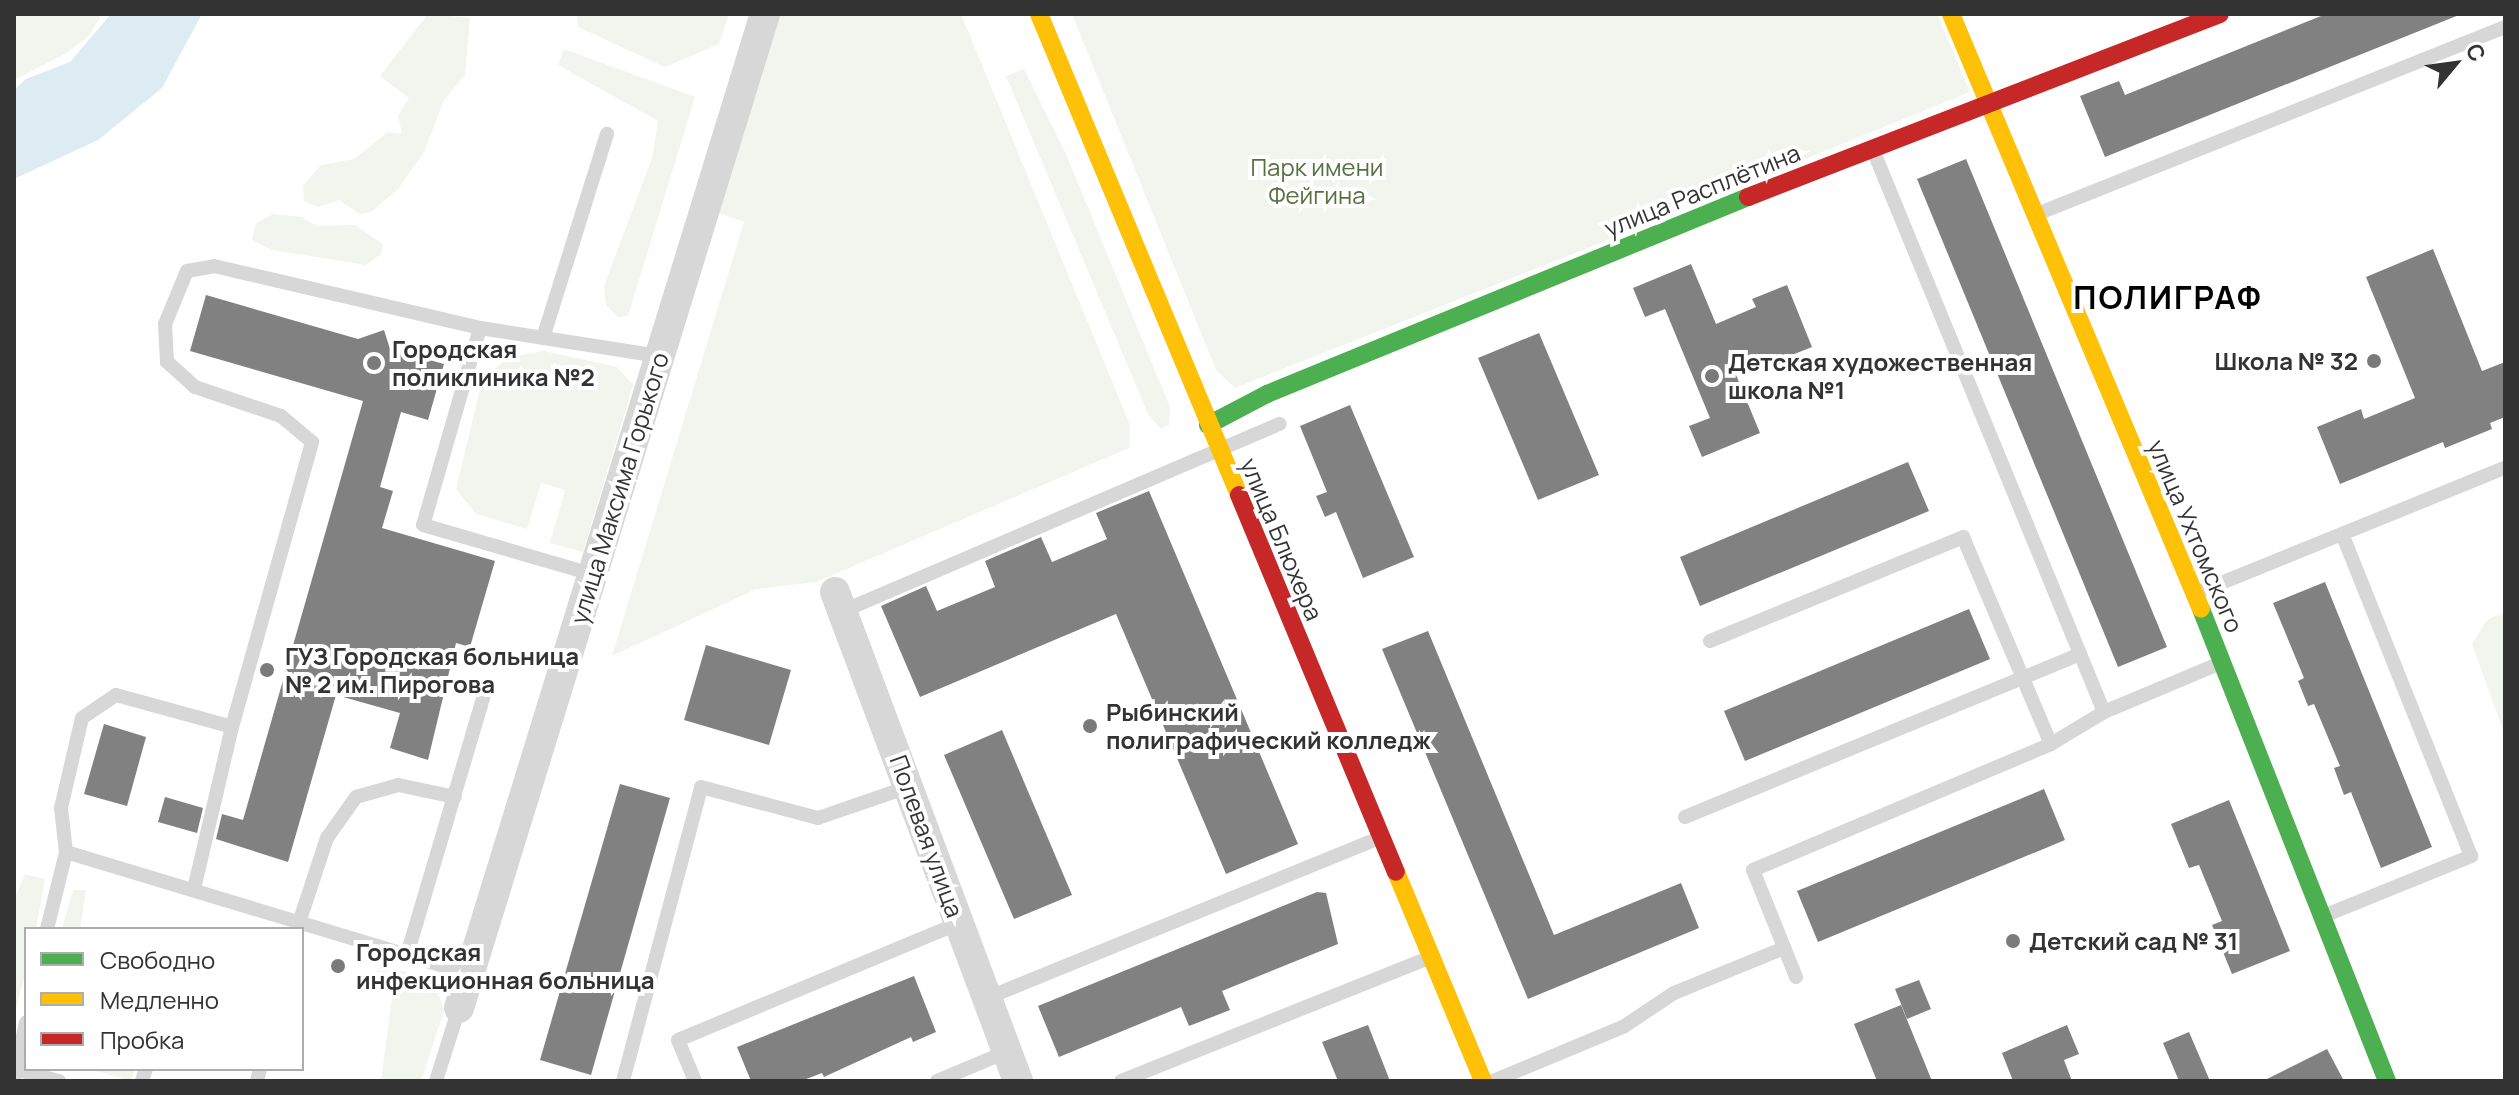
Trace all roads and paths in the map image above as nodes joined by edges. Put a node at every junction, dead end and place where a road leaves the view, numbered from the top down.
1 (765, 14) edge
2 (1039, 14) edge
3 (1951, 14) edge
4 (2220, 14) edge
5 (2505, 27) edge
6 (1988, 104) junction
7 (607, 134) dead end
8 (1872, 146) junction
9 (2035, 215) junction
10 (480, 328) junction
11 (543, 338) junction
12 (659, 356) junction
13 (1280, 424) dead end
14 (1208, 425) junction
15 (1218, 450) junction
16 (2505, 468) edge
17 (2342, 534) junction
18 (592, 574) junction
19 (2195, 594) junction
20 (839, 601) joint
21 (1710, 641) dead end
22 (2080, 654) junction
23 (2222, 663) junction
24 (2022, 678) junction
25 (485, 692) dead end
26 (2104, 712) junction
27 (232, 727) junction
28 (2051, 744) junction
29 (908, 787) junction
30 (455, 797) junction
31 (1685, 817) dead end
32 (1381, 837) junction
33 (66, 852) junction
34 (194, 889) junction
35 (2320, 917) junction
36 (959, 923) junction
37 (298, 926) edge
38 (47, 927) edge
39 (304, 928) edge
40 (1784, 948) junction
41 (407, 955) junction
42 (1432, 957) junction
43 (470, 974) junction
44 (1796, 977) dead end
45 (987, 998) junction
46 (459, 1008) joint
47 (24, 1031) edge
48 (1006, 1052) junction
49 (15, 1074) edge
50 (59, 1081) edge
51 (436, 1081) edge
52 (623, 1081) edge
53 (695, 1081) edge
54 (937, 1081) edge
55 (1018, 1081) edge
56 (1121, 1081) edge
57 (1483, 1081) edge
58 (1493, 1081) edge
59 (2387, 1081) edge

1 - 12 street, улица Максима Горького
2 - 14 street, улица Блюхера
3 - 6 street, улица Ухтомского
4 - 6 street, улица Расплётина
5 - 9 lane
6 - 8 street, улица Расплётина
6 - 9 street, улица Ухтомского
7 - 11 lane
8 - 14 street, улица Расплётина
8 - 22 lane
9 - 19 street, улица Ухтомского
10 - 11 lane
10 - 18 lane
10 - 27 lane
11 - 12 lane
12 - 18 street, улица Максима Горького
13 - 15 lane
14 - 15 street, улица Блюхера
15 - 20 lane
15 - 32 street, улица Блюхера
16 - 17 lane
17 - 19 lane
17 - 35 lane
18 - 43 street, улица Максима Горького
19 - 23 street, улица Ухтомского
20 - 29 street, Полевая улица
21 - 24 lane
22 - 24 lane
22 - 26 lane
23 - 26 lane
23 - 35 street, улица Ухтомского
24 - 28 lane
24 - 31 lane
25 - 30 lane
26 - 28 lane
27 - 33 lane
27 - 34 lane
28 - 40 lane
29 - 36 street, Полевая улица
29 - 52 lane
30 - 37 lane
30 - 41 lane
32 - 42 street, улица Блюхера
32 - 45 lane
33 - 34 lane
33 - 38 lane
34 - 37 lane
35 - 59 street, улица Ухтомского
36 - 45 street, Полевая улица
36 - 53 lane
39 - 41 lane
40 - 44 lane
40 - 58 lane
41 - 43 lane
42 - 56 lane
42 - 57 street, улица Блюхера
43 - 46 street, улица Максима Горького
45 - 48 street, Полевая улица
46 - 51 lane
47 - 49 lane
48 - 54 lane
48 - 55 street, Полевая улица
49 - 50 lane

